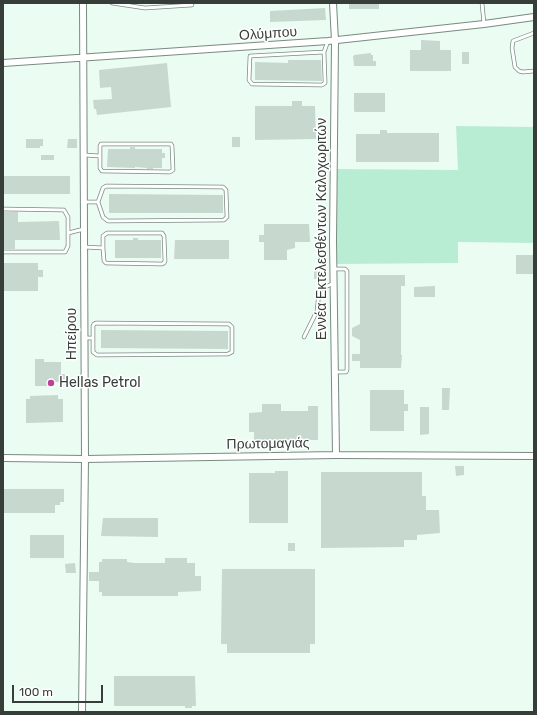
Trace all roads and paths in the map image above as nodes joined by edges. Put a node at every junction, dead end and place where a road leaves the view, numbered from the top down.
1 (83, 3) edge
2 (112, 3) edge
3 (333, 3) edge
4 (482, 3) edge
5 (192, 5) dead end
6 (534, 17) edge
7 (484, 24) junction
8 (534, 34) edge
9 (331, 41) junction
10 (324, 52) junction
11 (83, 57) junction
12 (3, 63) edge
13 (534, 71) edge
14 (84, 155) junction
15 (100, 156) junction
16 (84, 202) junction
17 (98, 202) junction
18 (3, 209) edge
19 (84, 229) junction
20 (68, 233) junction
21 (84, 247) junction
22 (103, 248) junction
23 (3, 252) edge
24 (334, 269) junction
25 (334, 283) junction
26 (304, 337) dead end
27 (84, 338) junction
28 (92, 338) junction
29 (335, 372) junction
30 (336, 455) junction
31 (534, 456) edge
32 (3, 458) edge
33 (85, 459) junction
34 (82, 712) edge

1 - 11 street, Ηπείρου
2 - 5 lane
3 - 9 street, Εννέα Εκτελεσθέντων Καλοχωριτών
4 - 7 lane
6 - 7 street, Ολύμπου
7 - 9 street, Ολύμπου
8 - 13 lane
9 - 10 lane
9 - 11 street, Ολύμπου
9 - 24 street, Εννέα Εκτελεσθέντων Καλοχωριτών
10 - 10 lane
11 - 12 street, Ολύμπου
11 - 14 street, Ηπείρου
14 - 15 lane
14 - 16 street, Ηπείρου
15 - 15 lane
16 - 17 lane
16 - 19 street, Ηπείρου
17 - 17 lane
18 - 20 lane
19 - 20 lane
19 - 21 street, Ηπείρου
20 - 23 lane
21 - 22 lane
21 - 27 street, Ηπείρου
22 - 22 lane
24 - 25 street, Εννέα Εκτελεσθέντων Καλοχωριτών
24 - 29 lane
25 - 26 lane
25 - 29 street, Εννέα Εκτελεσθέντων Καλοχωριτών
27 - 28 lane
27 - 33 street, Ηπείρου
28 - 28 lane
29 - 30 street, Εννέα Εκτελεσθέντων Καλοχωριτών
30 - 31 street, Πρωτομαγιάς
30 - 33 street, Πρωτομαγιάς
32 - 33 street, Πρωτομαγιάς
33 - 34 street, Ηπείρου

